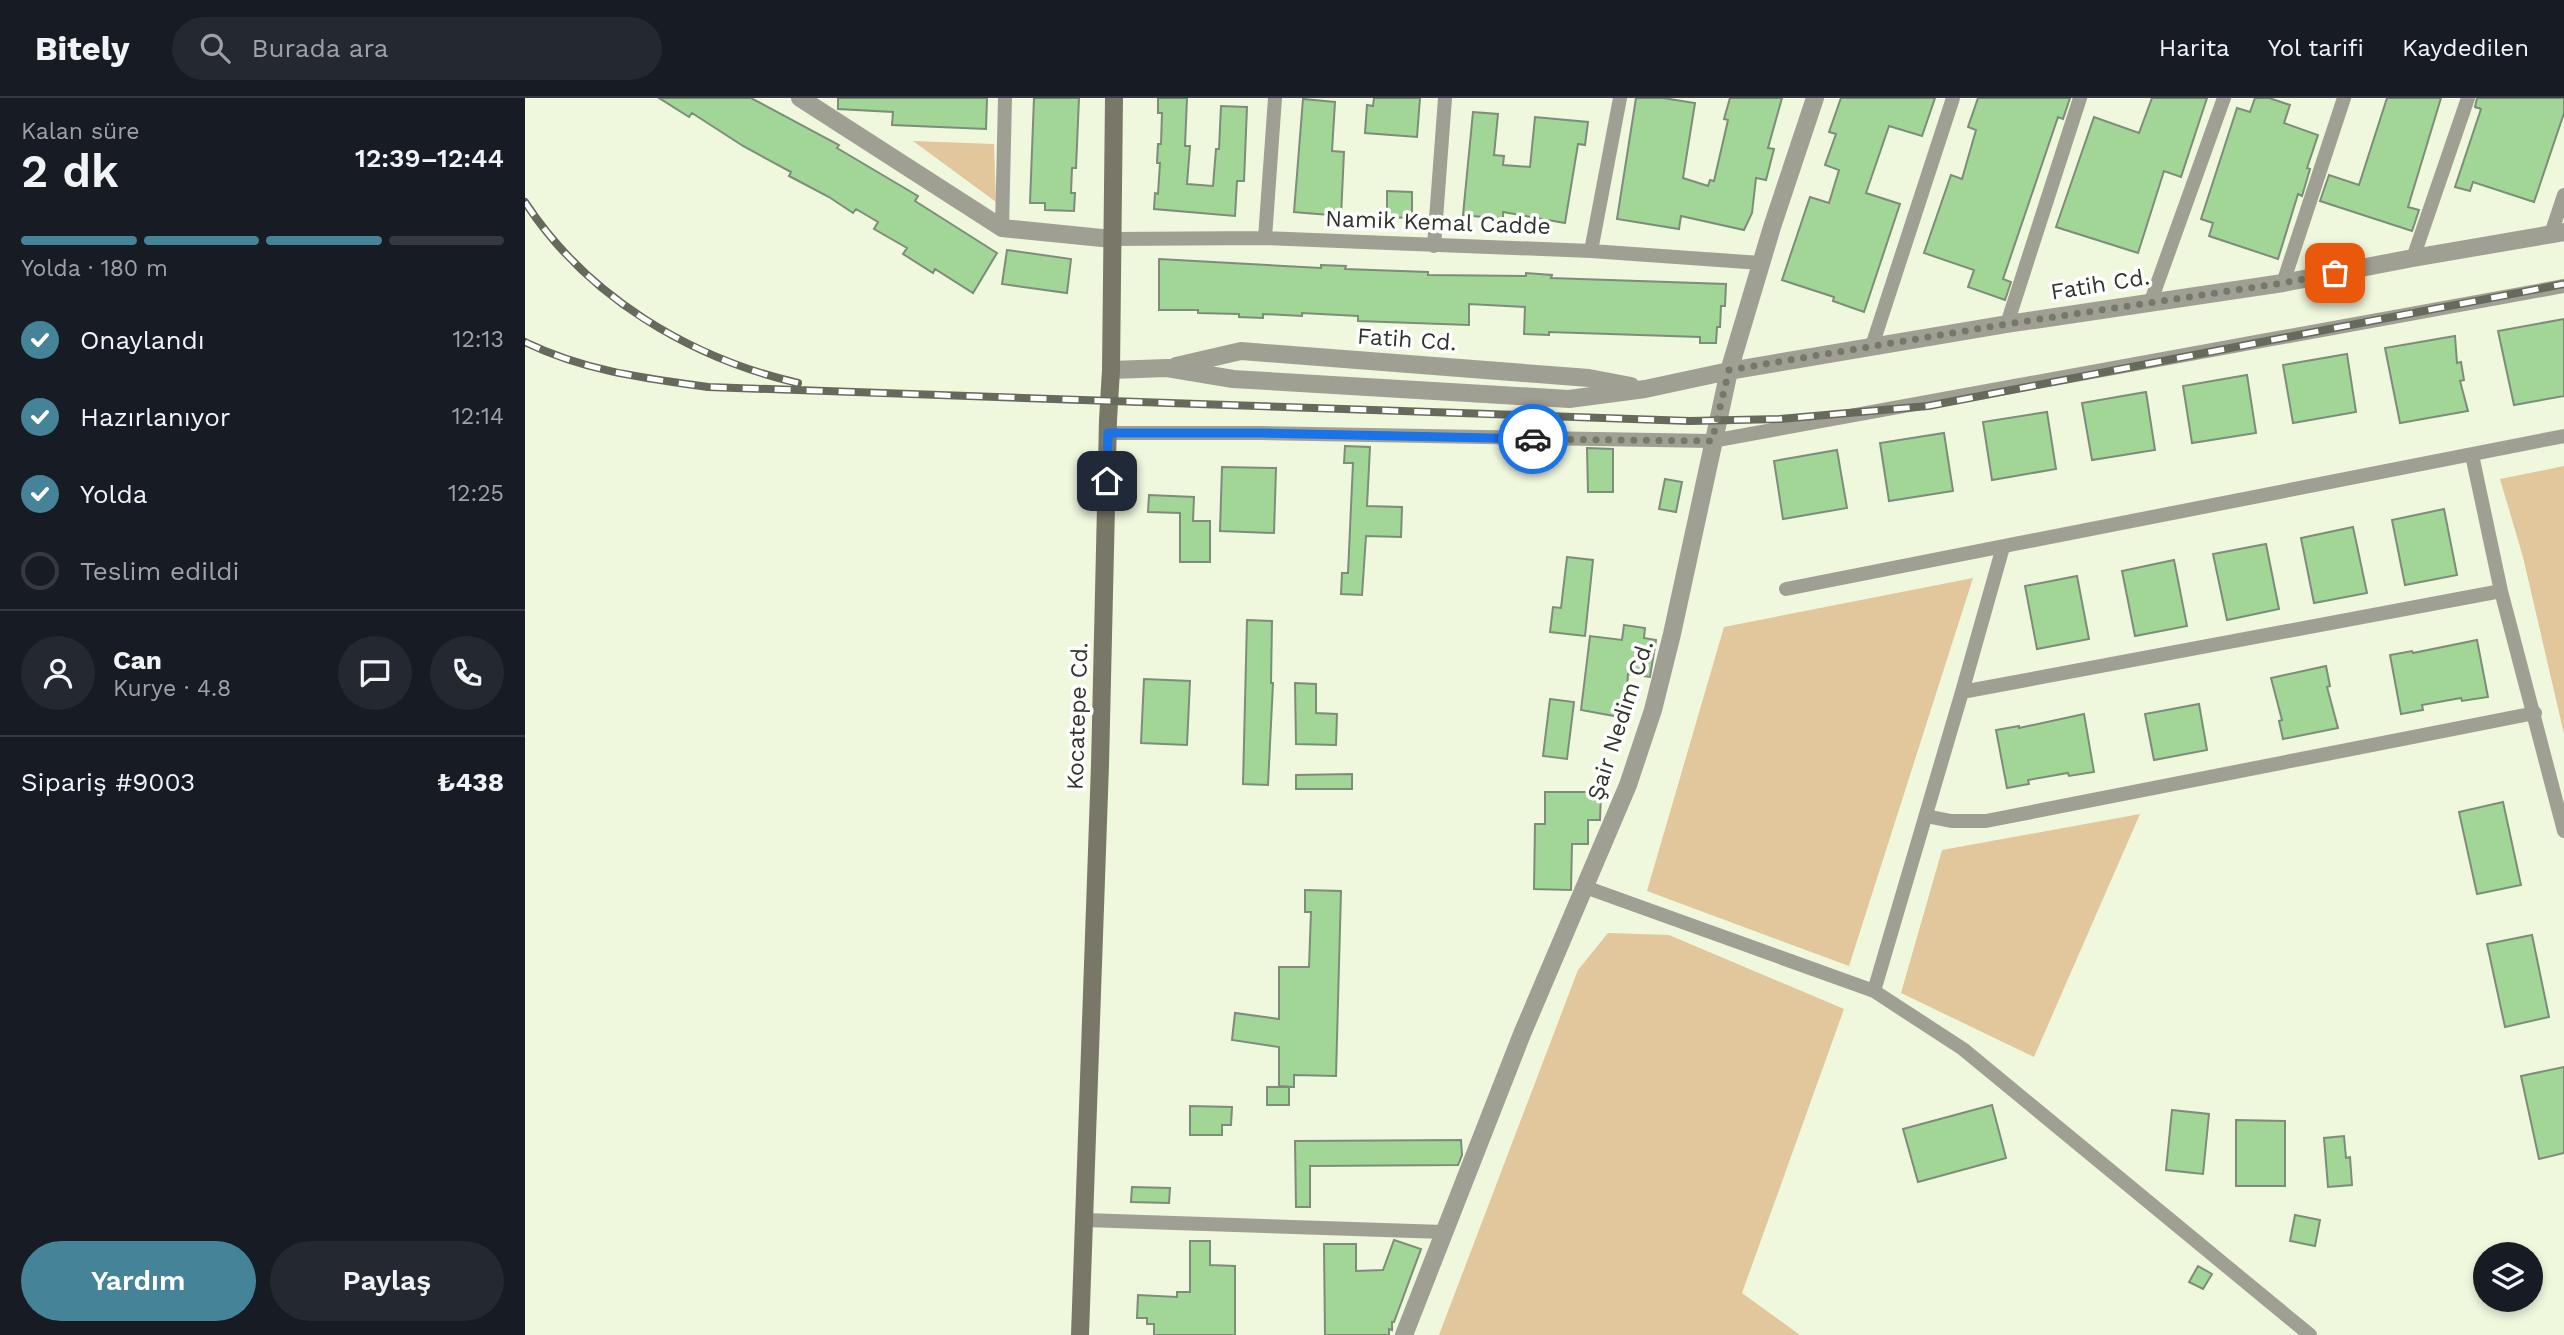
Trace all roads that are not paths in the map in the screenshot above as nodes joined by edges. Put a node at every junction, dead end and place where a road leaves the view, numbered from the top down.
1 (800, 98) edge
2 (1006, 98) edge
3 (1114, 98) edge
4 (1275, 98) edge
5 (1445, 98) edge
6 (1620, 98) edge
7 (1815, 98) edge
8 (1953, 98) edge
9 (2080, 98) edge
10 (2224, 98) edge
11 (2344, 98) edge
12 (2468, 98) edge
13 (818, 103) edge
14 (2564, 194) edge
15 (1002, 228) junction
16 (2557, 233) edge
17 (1265, 238) junction
18 (1112, 239) junction
19 (1434, 246) junction
20 (1591, 251) junction
21 (2413, 258) junction
22 (1761, 262) junction
23 (2283, 283) junction
24 (2564, 286) edge
25 (2151, 301) junction
26 (2007, 324) junction
27 (1871, 346) junction
28 (1167, 369) junction
29 (1111, 370) junction
30 (1729, 370) junction
31 (1645, 389) junction
32 (1108, 433) junction
33 (2564, 436) edge
34 (1712, 441) junction
35 (2472, 455) junction
36 (2003, 547) junction
37 (1786, 589) dead end
38 (2501, 591) junction
39 (1962, 692) junction
40 (2535, 713) junction
41 (1926, 816) junction
42 (2564, 831) edge
43 (1585, 887) junction
44 (1874, 990) junction
45 (1085, 1220) junction
46 (1444, 1232) junction
47 (1080, 1335) edge
48 (1404, 1335) edge
49 (2311, 1335) edge

1 - 13 street
2 - 15 street
3 - 18 main road, Kocatepe Cd.
4 - 17 street
5 - 19 street
6 - 20 street
7 - 22 street, Şair Nedim Cd.
8 - 27 street
9 - 26 street
10 - 25 street
11 - 23 street
12 - 21 street
13 - 15 street
14 - 16 street
15 - 18 street
16 - 21 street, Fatih Cd.
17 - 18 street, Namik Kemal Cadde
17 - 19 street, Namik Kemal Cadde
18 - 29 main road, Kocatepe Cd.
19 - 20 street, Namik Kemal Cadde
20 - 22 street, Namik Kemal Cadde
21 - 23 street, Fatih Cd.
22 - 30 street, Şair Nedim Cd.
23 - 25 street, Fatih Cd.
24 - 34 street
25 - 26 street, Fatih Cd.
26 - 27 street, Fatih Cd.
27 - 30 street, Fatih Cd.
28 - 29 street, Fatih Cd.
28 - 31 street, Fatih Cd.
28 - 31 street, Fatih Cd.
29 - 32 main road, Kocatepe Cd.
30 - 31 street, Fatih Cd.
30 - 34 street, Şair Nedim Cd.
32 - 34 street
32 - 45 main road, Kocatepe Cd.
33 - 35 street
34 - 43 street, Şair Nedim Cd.
35 - 36 street
35 - 38 street
36 - 37 street
36 - 39 street
38 - 39 street
38 - 40 street
39 - 41 street
40 - 41 street
40 - 42 street
41 - 44 street
43 - 44 street
43 - 46 street, Şair Nedim Cd.
44 - 49 street
45 - 46 street
45 - 47 main road, Kocatepe Cd.
46 - 48 street, Şair Nedim Cd.

